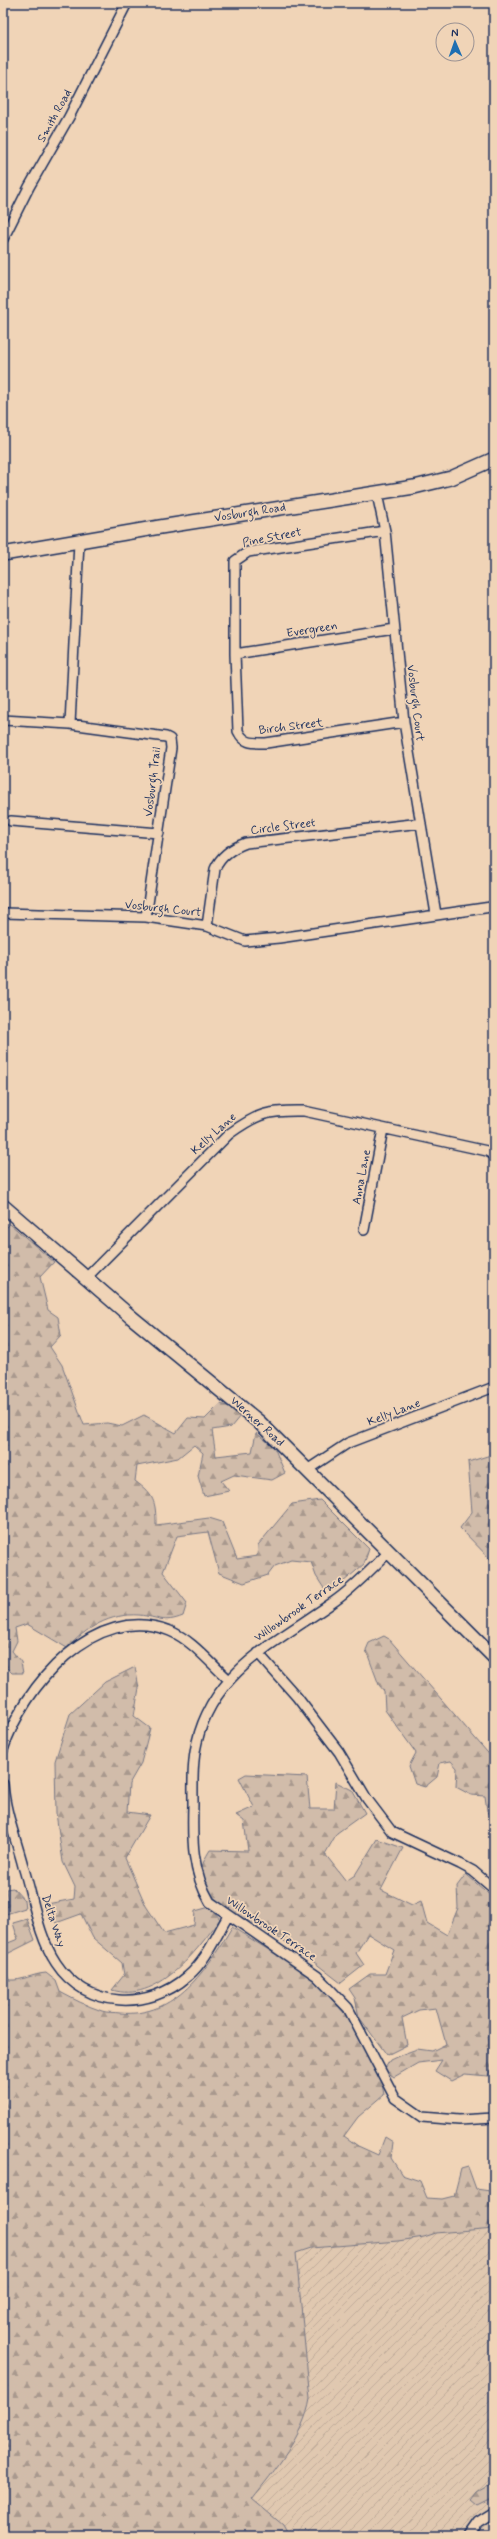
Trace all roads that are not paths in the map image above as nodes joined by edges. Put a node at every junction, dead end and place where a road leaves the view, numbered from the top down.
1 (127, 3) edge
2 (3, 239) edge
3 (494, 459) edge
4 (377, 494) junction
5 (385, 531) junction
6 (78, 542) junction
7 (3, 554) edge
8 (394, 629) junction
9 (235, 654) junction
10 (3, 720) edge
11 (404, 722) junction
12 (70, 724) junction
13 (11, 821) dead end
14 (421, 823) junction
15 (159, 833) junction
16 (491, 907) dead end
17 (3, 912) edge
18 (436, 914) junction
19 (146, 917) junction
20 (207, 926) junction
21 (383, 1129) junction
22 (494, 1155) edge
23 (3, 1206) edge
24 (364, 1230) dead end
25 (86, 1278) junction
26 (494, 1387) edge
27 (307, 1470) junction
28 (388, 1553) junction
29 (258, 1653) junction
30 (494, 1657) edge
31 (228, 1679) junction
32 (3, 1750) edge
33 (3, 1784) edge
34 (494, 1889) edge
35 (228, 1916) junction
36 (494, 2118) edge
37 (494, 2512) edge
38 (468, 2536) edge

1 - 2 street, Smith Road
3 - 4 street, Vosburgh Road
4 - 5 street, Vosburgh Court
4 - 6 street, Vosburgh Road
5 - 8 street, Vosburgh Court
5 - 9 street, Pine Street
6 - 7 street, Vosburgh Road
6 - 12 street
8 - 9 street, Evergreen
8 - 11 street, Vosburgh Court
9 - 11 street, Birch Street
10 - 12 street, Vosburgh Trail
11 - 14 street, Vosburgh Court
12 - 15 street, Vosburgh Trail
13 - 15 street, Vosburgh Trail
14 - 18 street, Vosburgh Court
14 - 20 street, Circle Street
15 - 19 street, Vosburgh Trail
16 - 18 street, Vosburgh Court
17 - 19 street, Vosburgh Court
18 - 20 street, Vosburgh Court
19 - 20 street, Vosburgh Court
21 - 22 street, Kelly Lane
21 - 24 street, Anna Lane
21 - 25 street, Kelly Lane
23 - 25 street, Werner Road
25 - 27 street, Werner Road
26 - 27 street, Kelly Lane
27 - 28 street, Werner Road
28 - 29 street, Willowbrook Terrace
28 - 30 street, Werner Road
29 - 31 street, Willowbrook Terrace
29 - 34 street, Willowbrook Terrace
31 - 32 street
31 - 35 street, Willowbrook Terrace
33 - 35 street, Delta Way
35 - 36 street, Willowbrook Terrace
37 - 38 street

